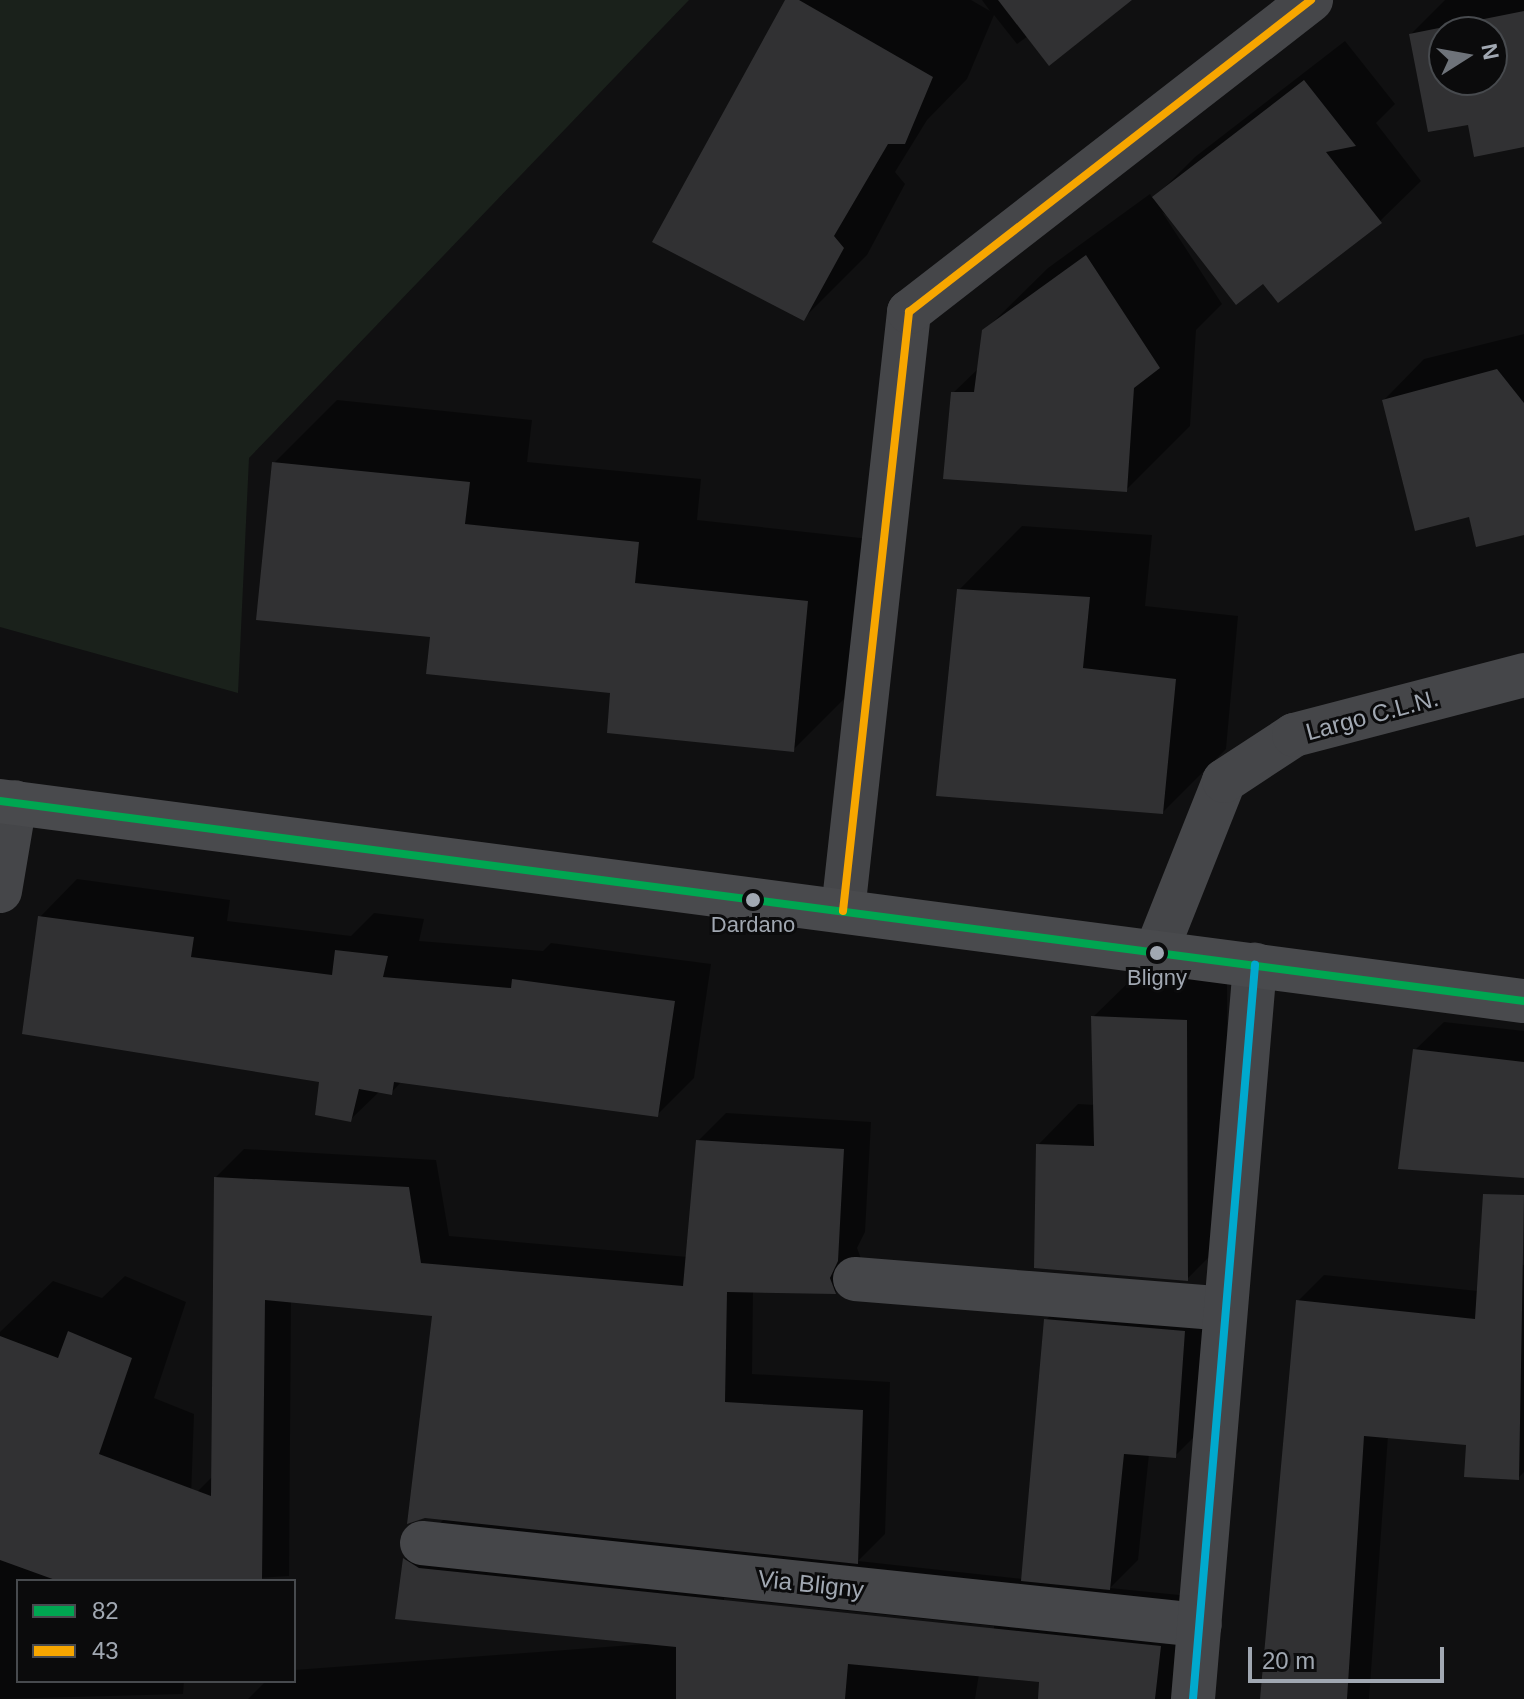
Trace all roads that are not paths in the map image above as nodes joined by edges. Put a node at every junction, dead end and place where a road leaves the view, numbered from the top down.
1 (1311, 0) edge
2 (1524, 675) edge
3 (8, 802) edge
4 (0, 891) edge
5 (843, 911) junction
6 (1156, 952) junction
7 (1255, 965) junction
8 (1524, 1001) edge
9 (855, 1279) dead end
10 (1225, 1309) junction
11 (422, 1543) dead end
12 (1200, 1625) junction
13 (1193, 1699) edge

1 - 5 street
2 - 6 street, Largo C.L.N.
3 - 4 street
3 - 5 street
5 - 6 street
6 - 7 street
7 - 8 street
7 - 10 street
9 - 10 street
10 - 12 street
11 - 12 street, Via Bligny
12 - 13 street

